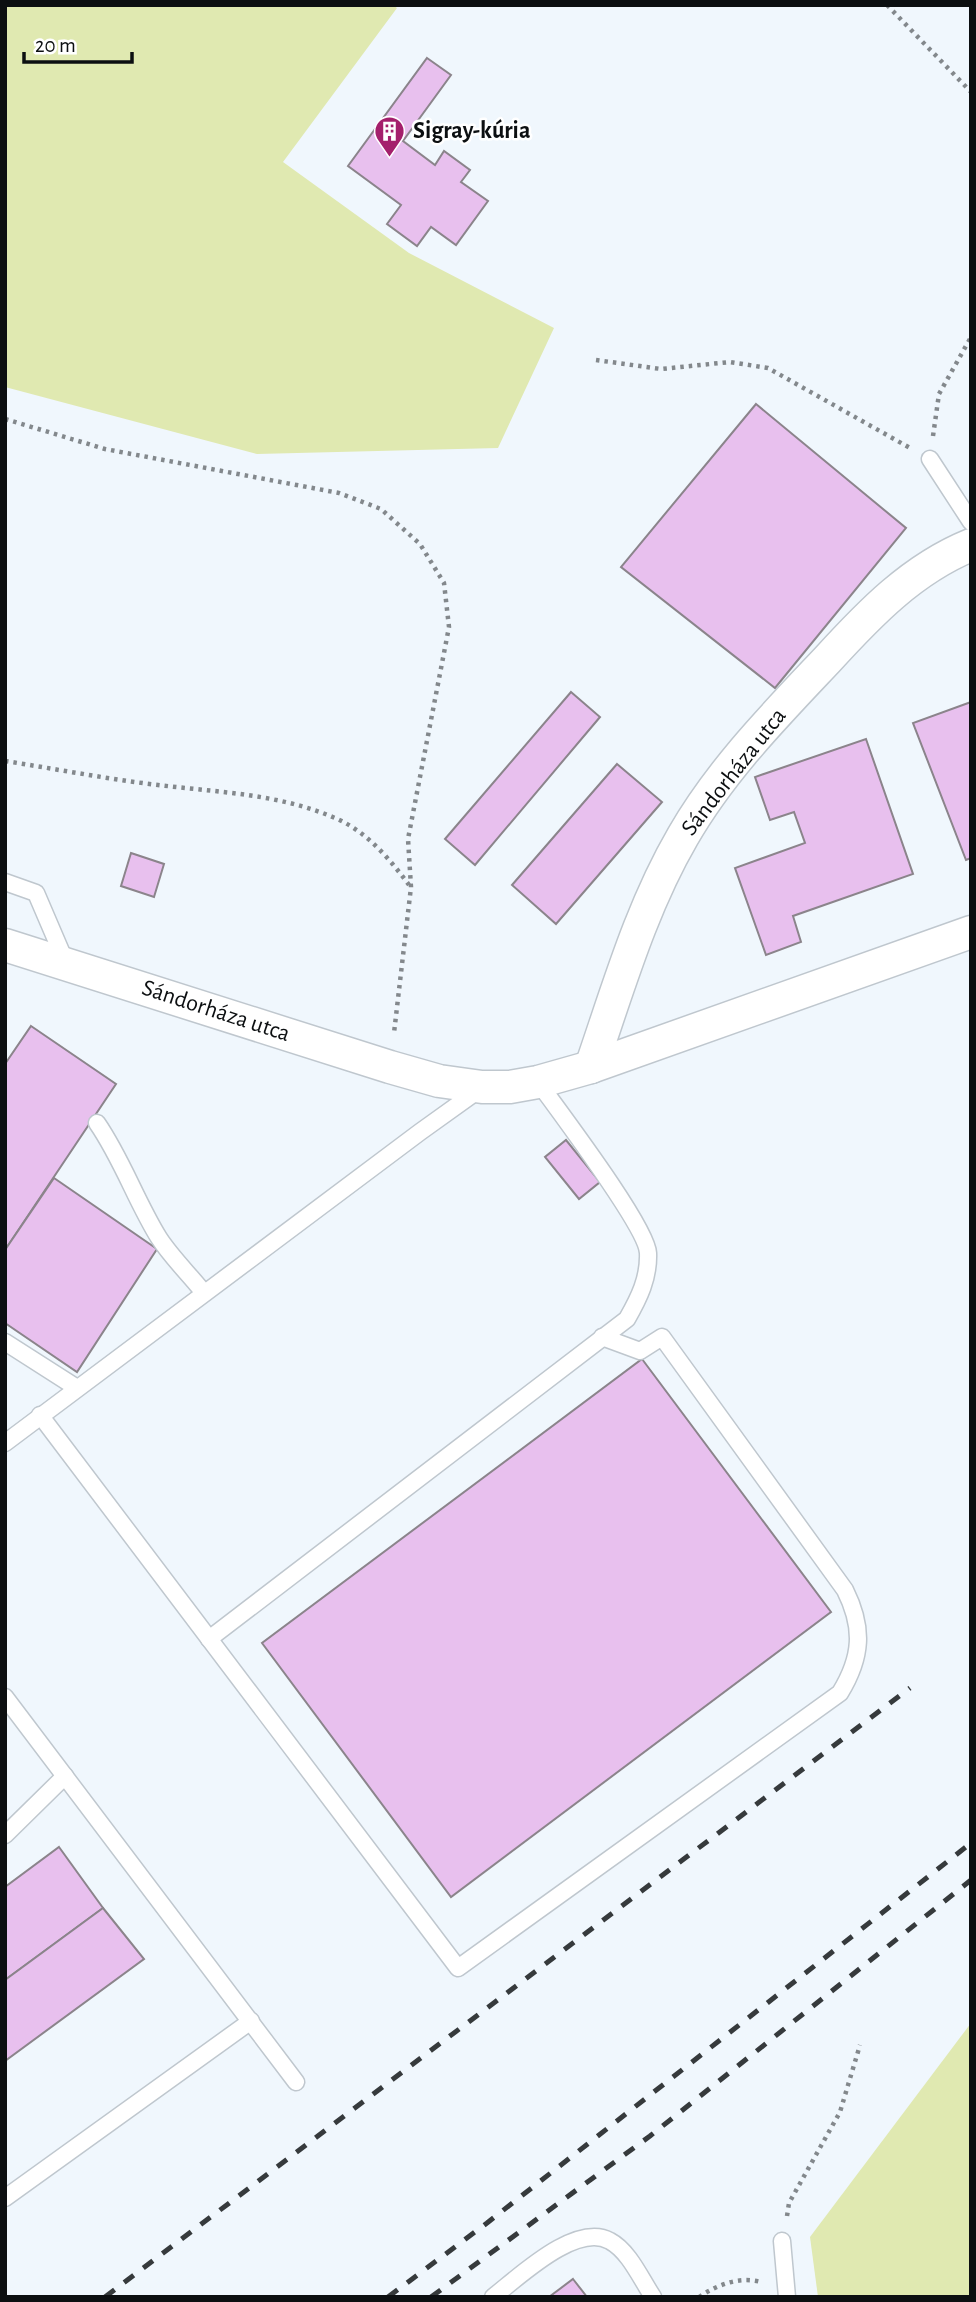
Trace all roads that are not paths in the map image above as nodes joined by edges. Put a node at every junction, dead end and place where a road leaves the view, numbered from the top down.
1 (930, 460) road end
2 (971, 522) edge
3 (971, 545) edge
4 (5, 882) edge
5 (971, 932) edge
6 (5, 945) edge
7 (66, 963) junction
8 (591, 1068) junction
9 (538, 1082) junction
10 (482, 1087) junction
11 (97, 1124) dead end
12 (204, 1293) junction
13 (602, 1337) junction
14 (5, 1342) edge
15 (77, 1388) junction
16 (40, 1415) junction
17 (5, 1443) edge
18 (209, 1639) junction
19 (5, 1697) edge
20 (65, 1776) junction
21 (5, 1835) edge
22 (251, 2021) junction
23 (296, 2082) dead end
24 (5, 2198) edge
25 (782, 2241) road end
26 (787, 2296) edge
27 (493, 2297) edge
28 (653, 2297) edge

1 - 2 lane
3 - 8 street, Sándorháza utca
4 - 7 lane
5 - 8 street, Sándorháza utca
6 - 7 street, Sándorháza utca
7 - 10 street, Sándorháza utca
8 - 9 street, Sándorháza utca
9 - 10 street, Sándorháza utca
9 - 13 lane
10 - 12 lane
11 - 12 lane
12 - 15 lane
13 - 18 lane
13 - 18 lane
14 - 15 lane
15 - 16 lane
16 - 17 lane
16 - 18 lane
19 - 20 lane
20 - 21 lane
20 - 22 lane
22 - 23 lane
22 - 24 lane
25 - 26 lane
27 - 28 lane

